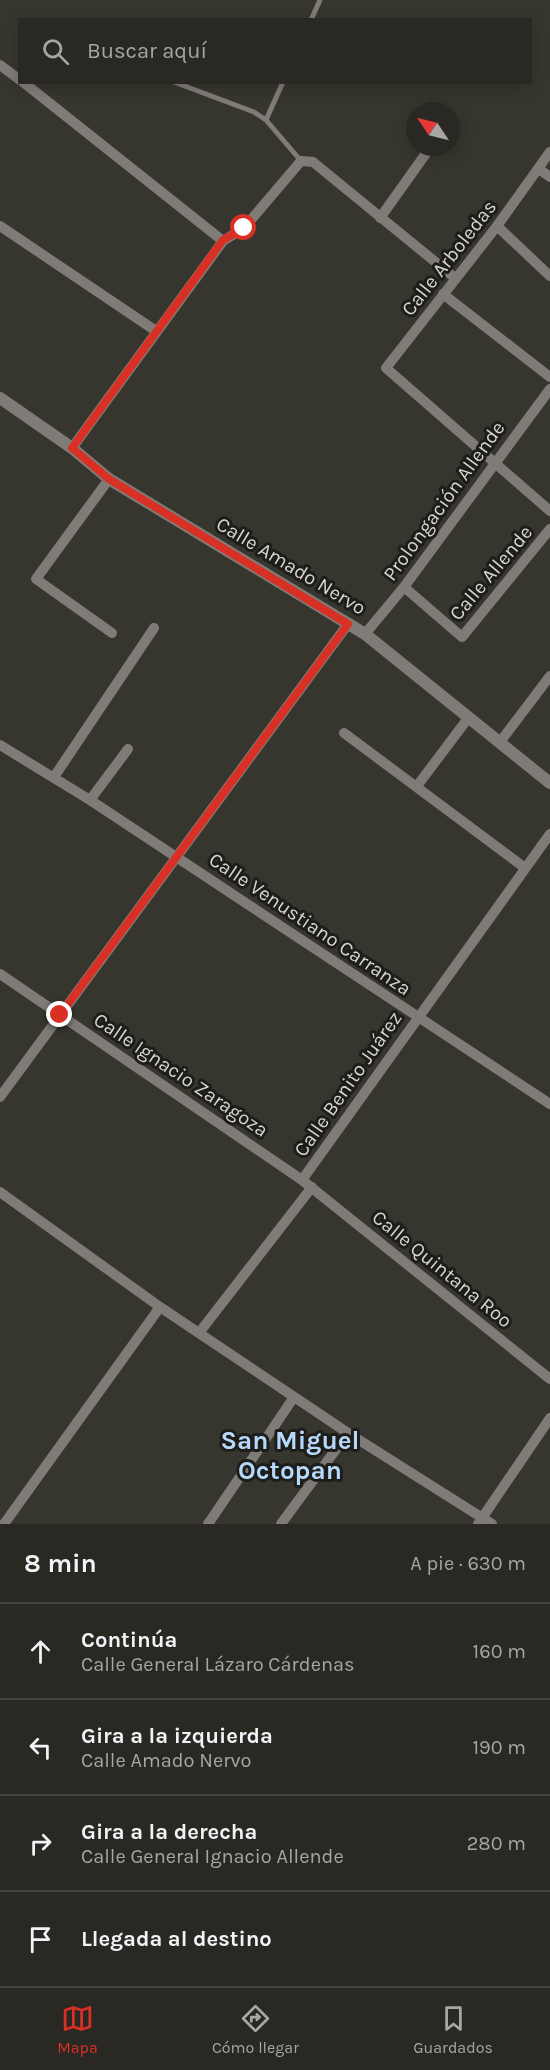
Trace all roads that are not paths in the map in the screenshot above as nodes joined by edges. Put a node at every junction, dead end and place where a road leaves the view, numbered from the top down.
1 (320, 0) edge
2 (312, 18) edge
3 (0, 65) edge
4 (18, 79) edge
5 (25, 84) edge
6 (179, 84) edge
7 (282, 84) edge
8 (266, 120) junction
9 (550, 152) edge
10 (424, 156) edge
11 (301, 161) junction
12 (539, 169) junction
13 (550, 177) edge
14 (380, 218) junction
15 (0, 226) edge
16 (497, 226) junction
17 (223, 240) junction
18 (550, 276) edge
19 (455, 278) junction
20 (443, 294) junction
21 (156, 332) junction
22 (550, 377) edge
23 (550, 389) edge
24 (0, 398) edge
25 (72, 448) junction
26 (494, 463) junction
27 (109, 479) junction
28 (550, 511) edge
29 (550, 529) edge
30 (404, 587) junction
31 (348, 624) junction
32 (154, 628) dead end
33 (112, 633) dead end
34 (365, 634) junction
35 (550, 676) edge
36 (469, 717) junction
37 (344, 733) dead end
38 (500, 742) junction
39 (0, 745) edge
40 (128, 749) dead end
41 (54, 777) junction
42 (550, 783) edge
43 (417, 786) junction
44 (90, 800) junction
45 (550, 834) edge
46 (176, 857) junction
47 (525, 868) junction
48 (0, 974) edge
49 (60, 1015) junction
50 (417, 1018) junction
51 (0, 1096) edge
52 (550, 1104) edge
53 (303, 1180) junction
54 (312, 1187) junction
55 (0, 1192) edge
56 (160, 1307) junction
57 (199, 1333) junction
58 (550, 1379) edge
59 (294, 1397) junction
60 (550, 1418) edge
61 (348, 1433) junction
62 (480, 1520) edge
63 (4, 1524) edge
64 (208, 1524) edge
65 (281, 1524) edge
66 (492, 1524) edge

1 - 2 lane
3 - 4 street
5 - 17 street
6 - 8 lane
7 - 8 lane
8 - 11 lane
9 - 12 street, Calle Arboledas
10 - 14 street
11 - 14 street
11 - 17 street
12 - 13 street
12 - 16 street, Calle Arboledas
14 - 19 street
15 - 21 street
16 - 18 street
16 - 19 street, Calle Arboledas
17 - 21 street
19 - 20 street, Calle Arboledas
20 - 22 street
20 - 26 street, Calle Arboledas
21 - 25 street
23 - 26 street, Prolongación Allende
24 - 25 street, Calle Amado Nervo
25 - 27 street, Calle Amado Nervo
26 - 28 street
26 - 30 street, Prolongación Allende
27 - 31 street, Calle Amado Nervo
27 - 33 street
29 - 30 street, Calle Allende
30 - 34 street, Prolongación Allende
31 - 34 street, Calle Amado Nervo
31 - 46 street
32 - 41 street
34 - 36 street, Calle Amado Nervo
35 - 38 street
36 - 38 street, Calle Amado Nervo
36 - 43 street
37 - 43 street
38 - 42 street, Calle Amado Nervo
39 - 41 street, Calle Venustiano Carranza
40 - 44 street
41 - 44 street, Calle Venustiano Carranza
43 - 47 street
44 - 46 street, Calle Venustiano Carranza
45 - 47 street, Calle Benito Juárez
46 - 49 street
46 - 50 street, Calle Venustiano Carranza
47 - 50 street, Calle Benito Juárez
48 - 49 street, Calle Ignacio Zaragoza
49 - 51 street
49 - 53 street, Calle Ignacio Zaragoza
50 - 52 street, Calle Venustiano Carranza
50 - 53 street, Calle Benito Juárez
53 - 54 street, Calle Ignacio Zaragoza
54 - 57 street, Calle Benito Juárez
54 - 58 street, Calle Quintana Roo
55 - 56 street
56 - 57 street
56 - 63 street
57 - 59 street
59 - 61 street
59 - 64 street
60 - 62 street
61 - 62 street
61 - 65 street
62 - 66 street

